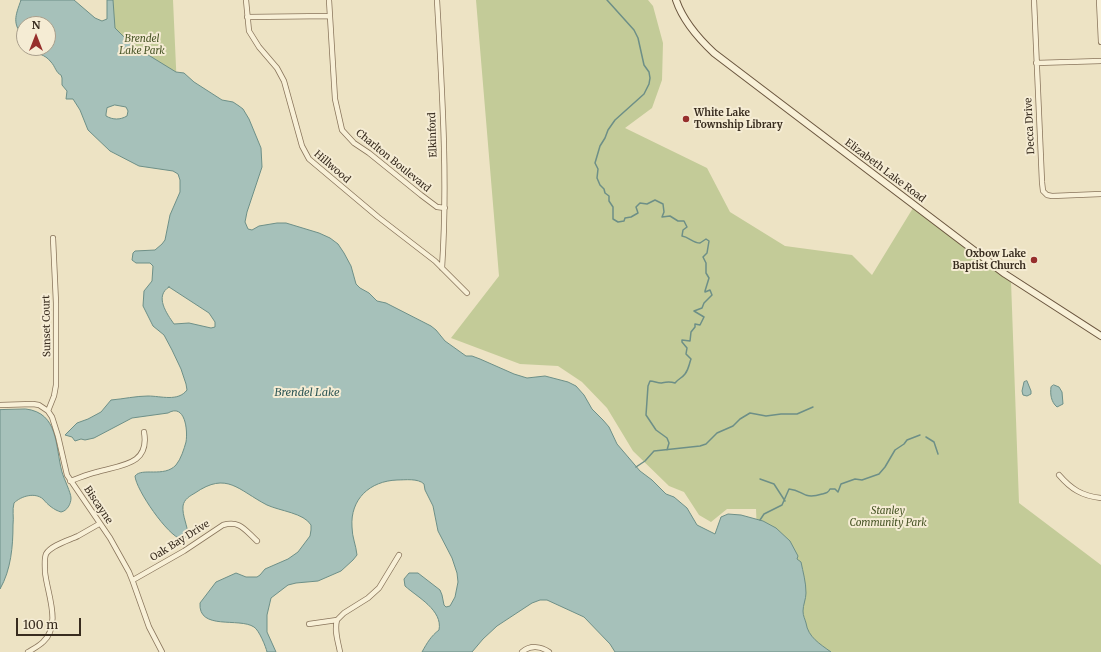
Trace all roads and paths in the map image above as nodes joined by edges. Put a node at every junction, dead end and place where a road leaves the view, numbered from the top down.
1 (246, 0) edge
2 (329, 0) edge
3 (436, 0) edge
4 (676, 0) edge
5 (1034, 0) edge
6 (1099, 0) edge
7 (247, 16) junction
8 (330, 16) junction
9 (1101, 42) edge
10 (1101, 61) edge
11 (1036, 63) junction
12 (1101, 194) edge
13 (444, 208) junction
14 (53, 238) dead end
15 (442, 268) junction
16 (467, 293) dead end
17 (1101, 336) edge
18 (0, 406) edge
19 (48, 411) junction
20 (144, 432) dead end
21 (1059, 475) dead end
22 (70, 481) junction
23 (1101, 498) edge
24 (99, 524) junction
25 (257, 541) dead end
26 (399, 555) dead end
27 (133, 580) junction
28 (337, 620) junction
29 (309, 624) dead end
30 (28, 652) edge
31 (162, 652) edge
32 (340, 652) edge
33 (522, 652) edge
34 (549, 652) edge

1 - 7 street, Hillwood
2 - 8 street, Charlton Boulevard
3 - 13 street, Elkinford
4 - 17 street, Elizabeth Lake Road
5 - 11 street, Decca Drive
6 - 9 street
7 - 8 street
7 - 15 street, Hillwood
8 - 13 street, Charlton Boulevard
10 - 11 street
11 - 12 street, Decca Drive
13 - 15 street, Elkinford
14 - 19 street, Sunset Court
15 - 16 street, Hillwood
18 - 19 street
19 - 22 street, Biscayne
20 - 22 street
21 - 23 street
22 - 24 street, Biscayne
24 - 27 street, Biscayne
24 - 30 street
25 - 27 street, Oak Bay Drive
26 - 28 street
27 - 31 street, Biscayne
28 - 29 street
28 - 32 street
33 - 34 street

